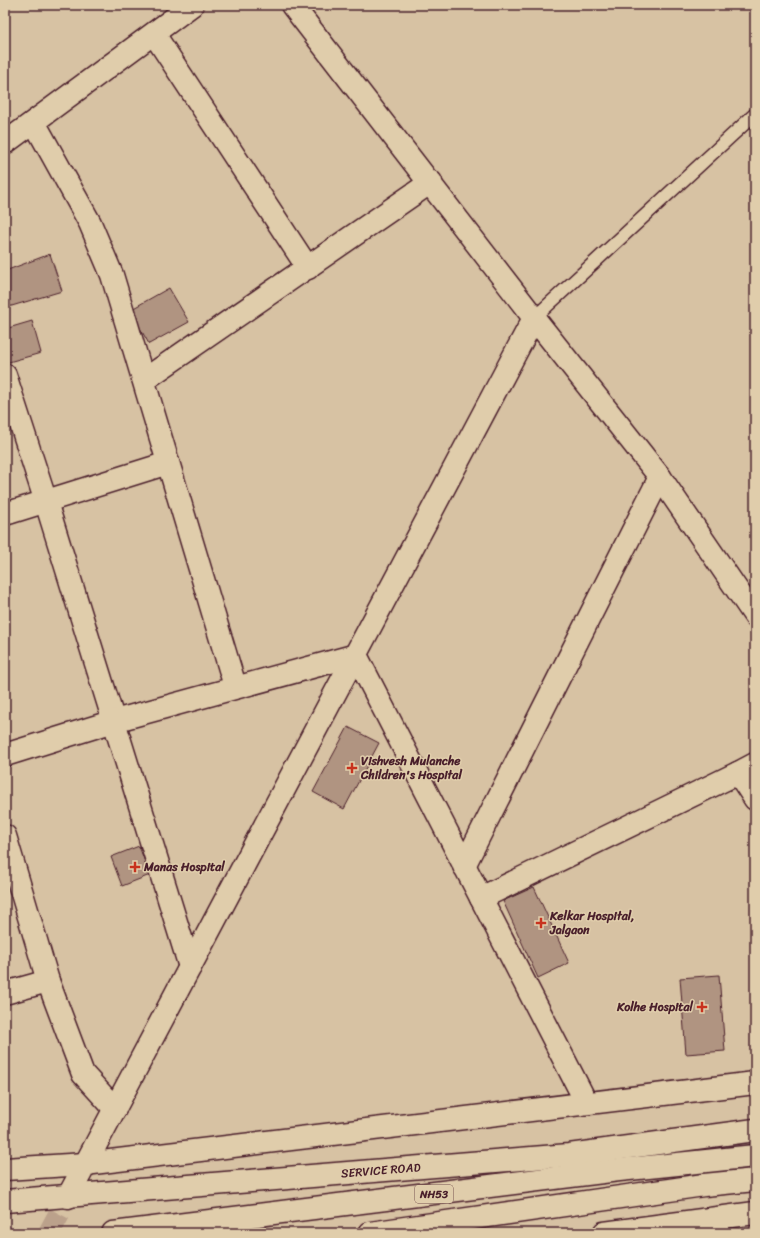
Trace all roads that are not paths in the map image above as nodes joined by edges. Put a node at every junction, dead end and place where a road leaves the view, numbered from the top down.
1 (192, 5) edge
2 (292, 5) edge
3 (154, 34) junction
4 (755, 114) edge
5 (34, 122) junction
6 (5, 143) edge
7 (431, 182) junction
8 (308, 268) junction
9 (534, 318) junction
10 (5, 375) edge
11 (144, 380) junction
12 (168, 463) junction
13 (660, 477) junction
14 (46, 502) junction
15 (5, 514) edge
16 (755, 616) edge
17 (356, 655) junction
18 (235, 686) junction
19 (114, 721) junction
20 (5, 755) edge
21 (747, 769) edge
22 (755, 799) edge
23 (5, 836) edge
24 (464, 866) junction
25 (481, 898) junction
26 (190, 967) junction
27 (48, 981) junction
28 (5, 993) edge
29 (755, 1083) edge
30 (586, 1102) junction
31 (114, 1109) junction
32 (755, 1130) edge
33 (755, 1156) edge
34 (85, 1164) junction
35 (5, 1169) edge
36 (755, 1180) edge
37 (68, 1197) junction
38 (5, 1201) edge
39 (755, 1213) edge
40 (113, 1233) edge
41 (370, 1233) edge
42 (604, 1233) edge

1 - 3 main road
2 - 7 main road
3 - 5 main road
3 - 8 main road
4 - 9 lane
5 - 6 main road
5 - 11 main road
7 - 8 main road
7 - 9 main road
8 - 11 main road
9 - 13 main road
9 - 17 main road
10 - 14 main road
11 - 12 main road
12 - 14 main road
12 - 18 main road
13 - 16 main road
13 - 24 main road
14 - 15 main road
14 - 19 main road
17 - 18 main road
17 - 24 main road
17 - 26 main road
18 - 19 main road
19 - 20 main road
19 - 26 main road
21 - 22 main road
21 - 25 main road
23 - 27 main road
24 - 25 main road
25 - 30 main road
26 - 31 main road
27 - 28 main road
27 - 31 main road
29 - 30 main road
30 - 34 main road
31 - 34 main road
32 - 37 main road, SERVICE ROAD
33 - 40 main road, NH53
34 - 35 main road
34 - 37 main road
36 - 41 main road
37 - 38 main road, SERVICE ROAD
39 - 42 main road

